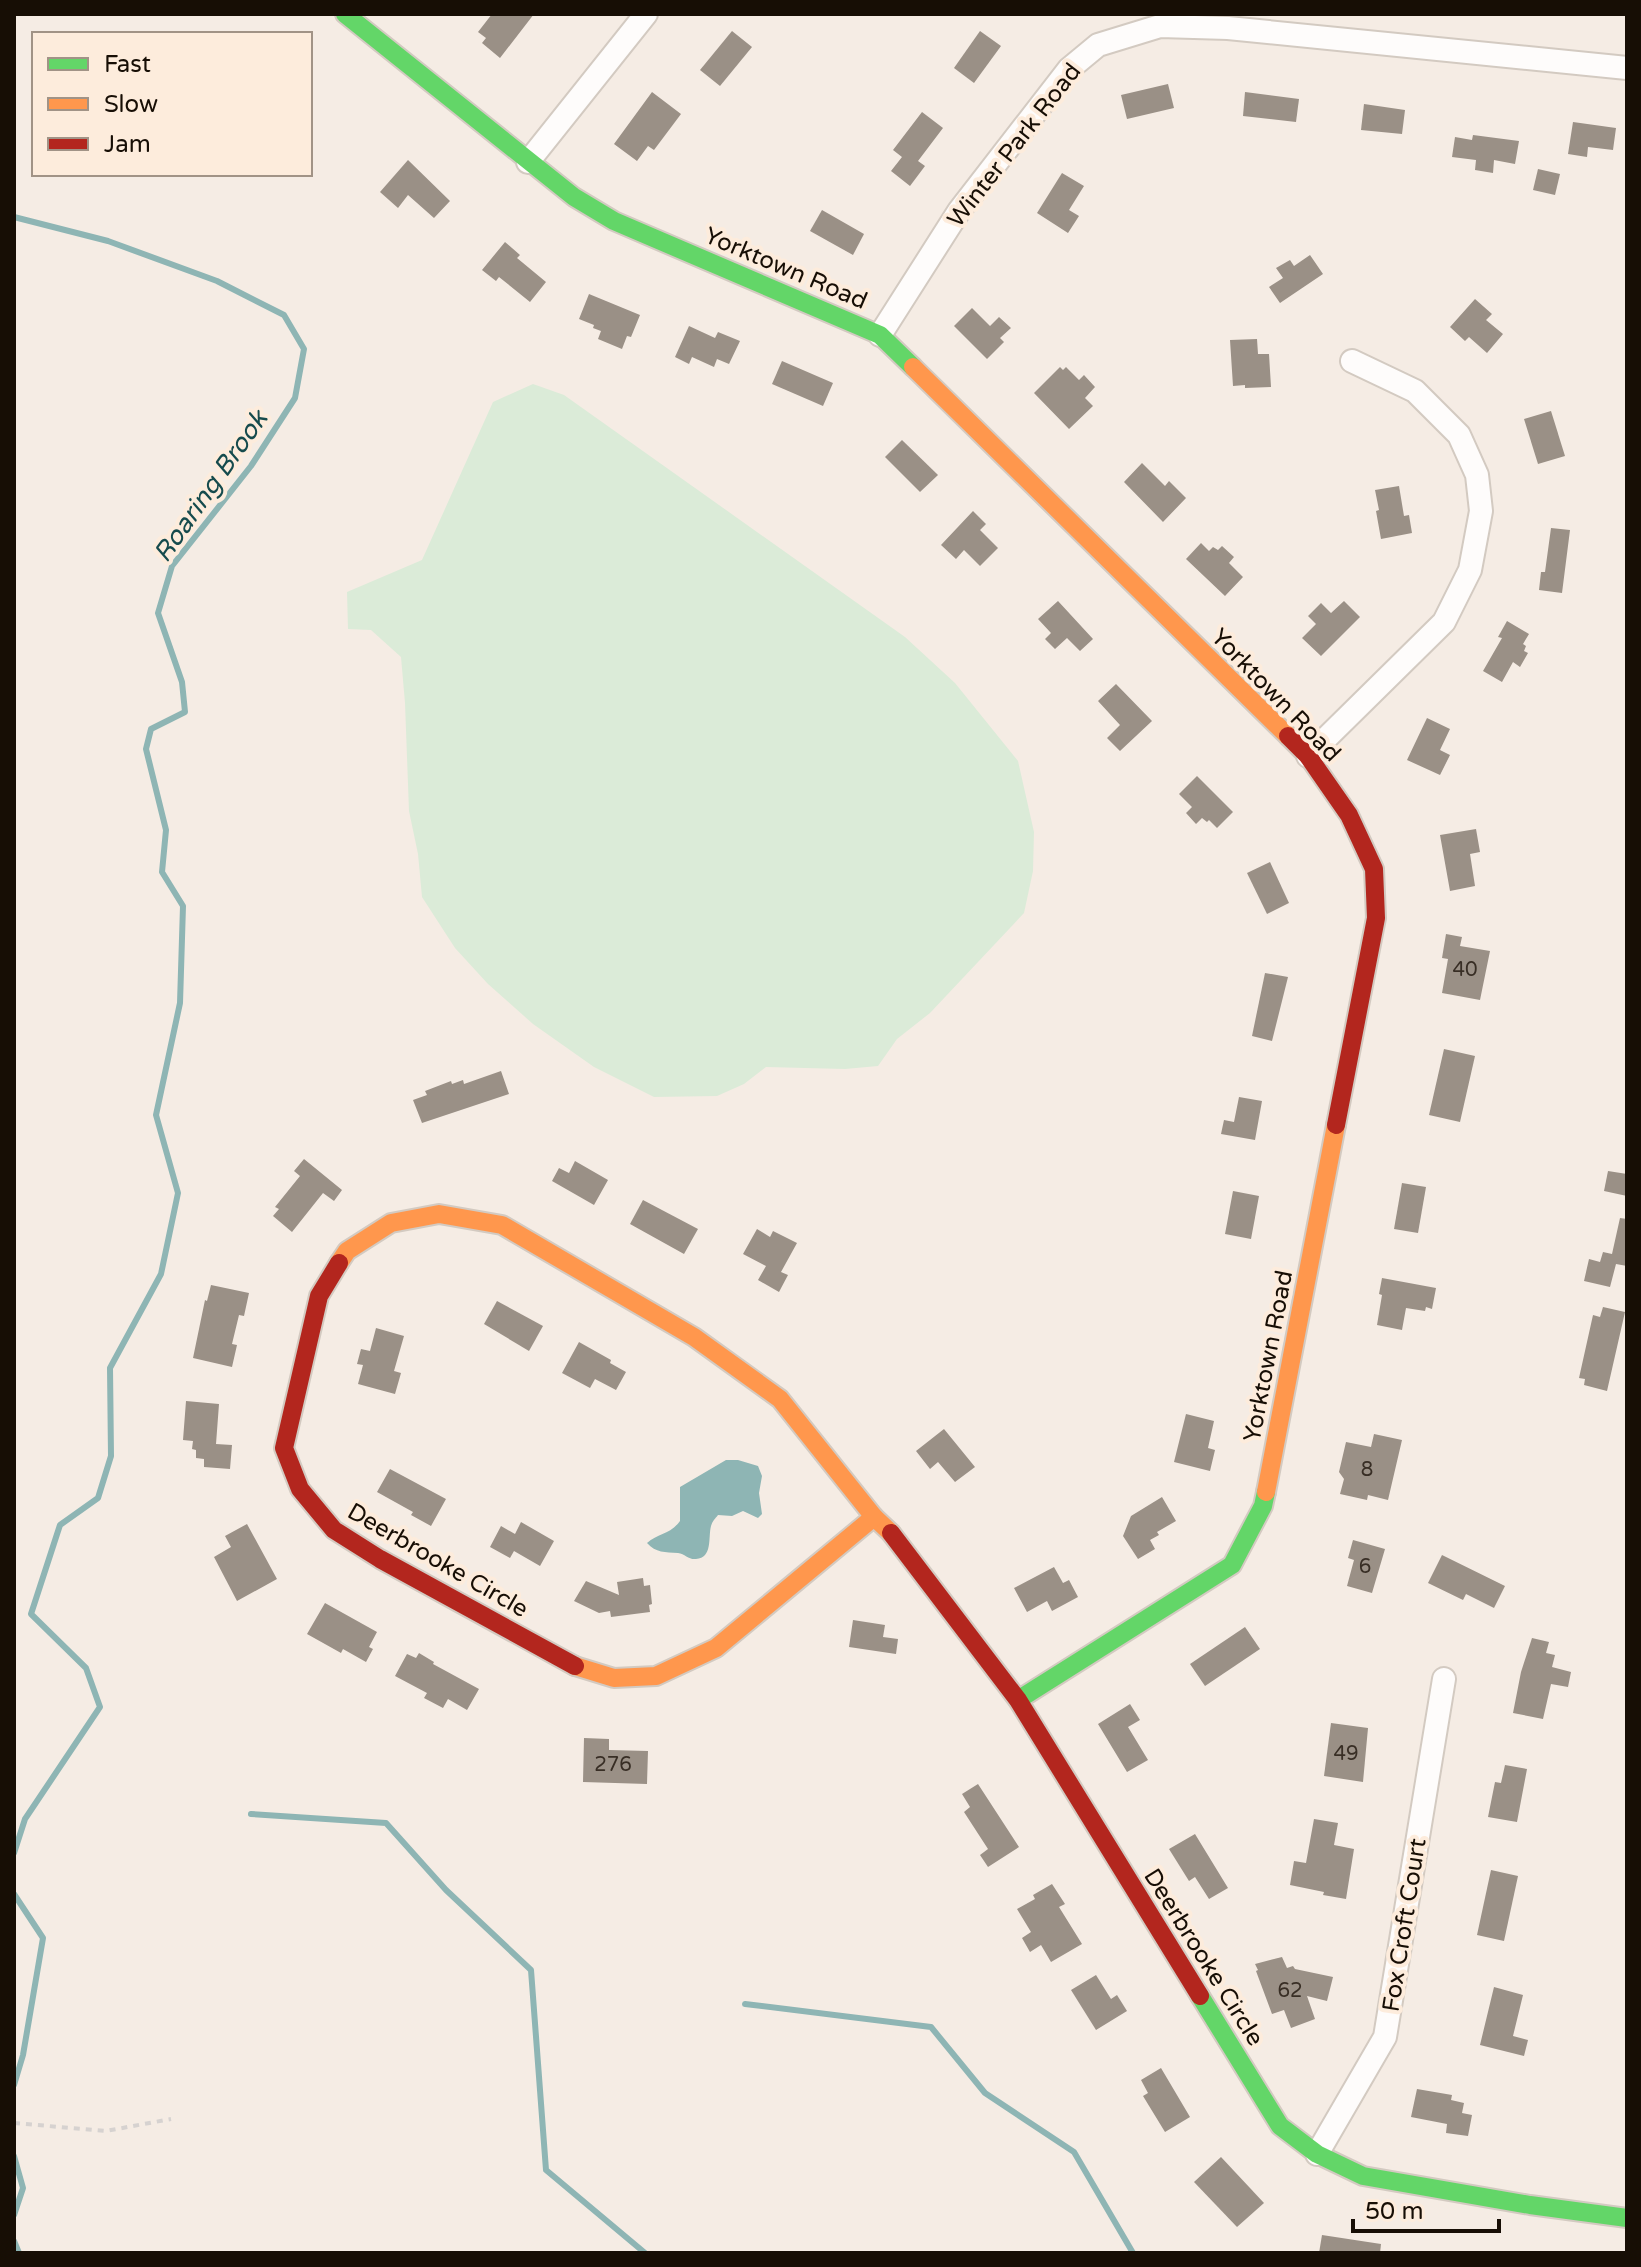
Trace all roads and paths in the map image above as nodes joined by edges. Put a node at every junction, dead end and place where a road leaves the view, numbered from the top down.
1 (345, 14) edge
2 (646, 14) edge
3 (1229, 21) edge
4 (1627, 68) edge
5 (528, 162) junction
6 (880, 335) junction
7 (1352, 361) dead end
8 (1308, 756) junction
9 (874, 1517) junction
10 (1444, 1679) dead end
11 (1018, 1700) junction
12 (171, 2119) dead end
13 (14, 2123) edge
14 (1317, 2154) junction
15 (1627, 2218) edge

1 - 5 street, Yorktown Road
2 - 5 street
3 - 4 street, Winter Park Road
3 - 6 street, Winter Park Road
5 - 6 street, Yorktown Road
6 - 8 street, Yorktown Road
7 - 8 street
8 - 11 street, Yorktown Road
9 - 9 street, Deerbrooke Circle
9 - 11 street, Deerbrooke Circle
10 - 14 street, Fox Croft Court
11 - 14 street, Deerbrooke Circle
12 - 13 path
14 - 15 street, Deerbrooke Circle

